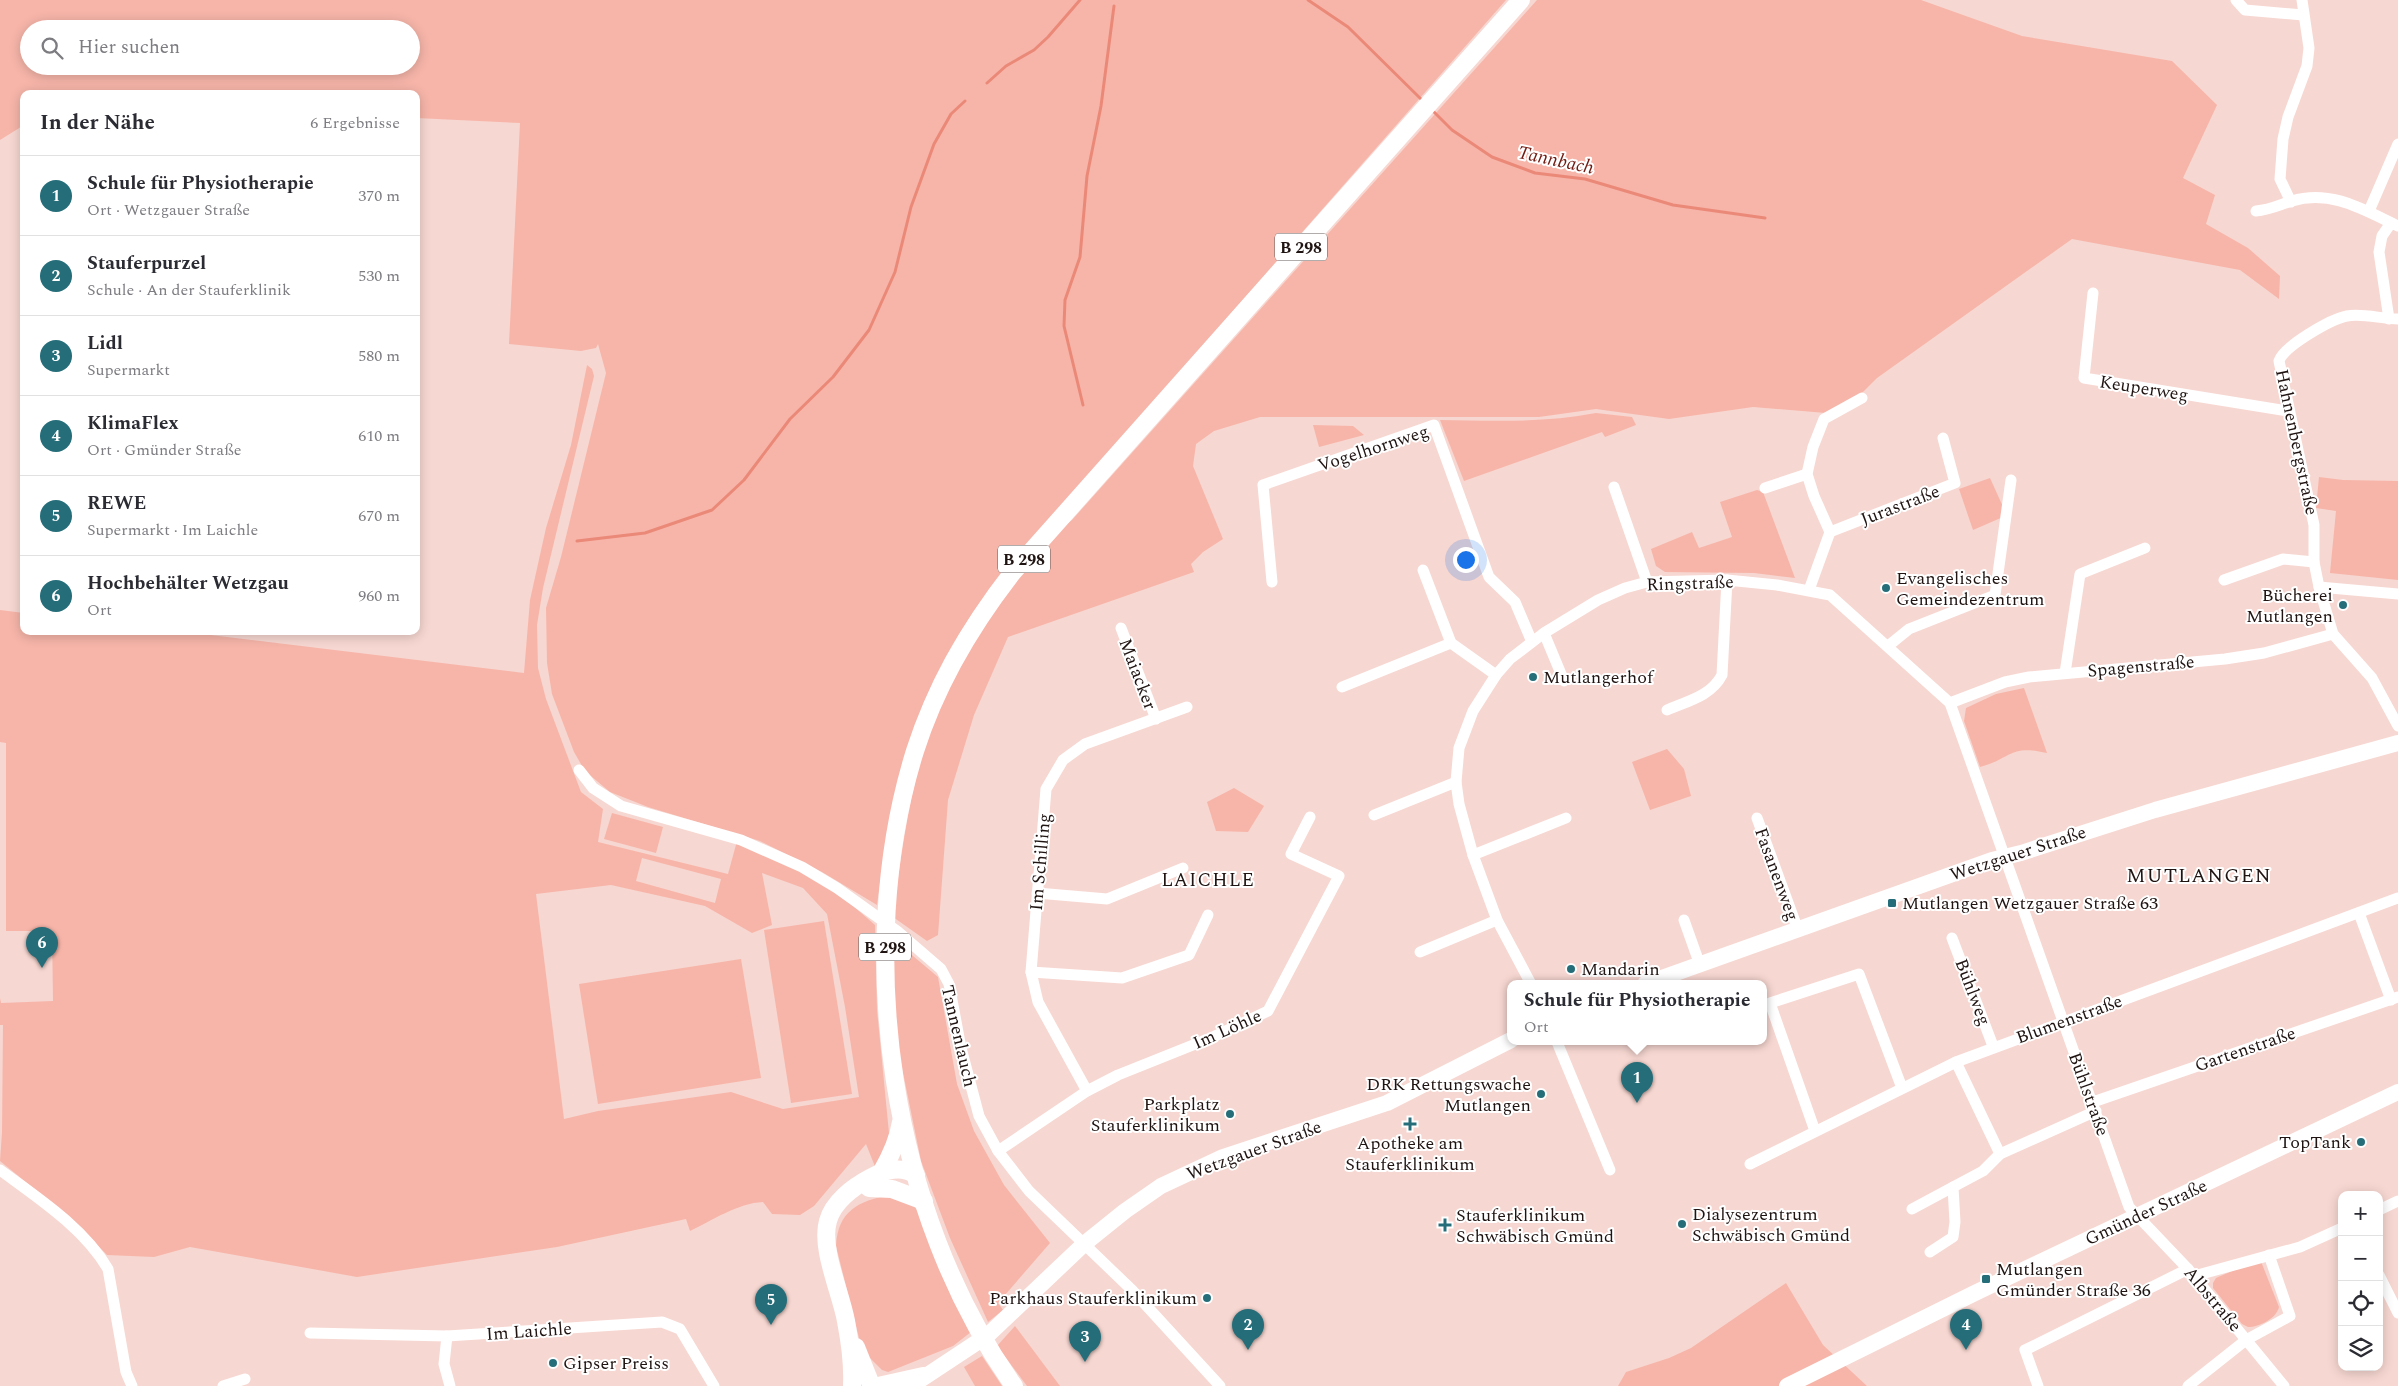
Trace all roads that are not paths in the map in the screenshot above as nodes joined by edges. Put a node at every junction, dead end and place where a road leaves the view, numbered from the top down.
1 (1521, 0) edge
2 (2236, 0) edge
3 (2302, 0) edge
4 (2303, 15) junction
5 (2398, 144) edge
6 (2292, 202) junction
7 (2256, 211) dead end
8 (2369, 211) junction
9 (2394, 224) edge
10 (2094, 293) dead end
11 (2394, 319) edge
12 (1862, 398) dead end
13 (2288, 411) junction
14 (1943, 438) dead end
15 (1807, 474) junction
16 (2011, 480) dead end
17 (1614, 487) dead end
18 (1766, 488) dead end
19 (1830, 532) junction
20 (2146, 548) dead end
21 (2314, 562) junction
22 (1423, 570) dead end
23 (1727, 580) junction
24 (2224, 580) dead end
25 (1272, 582) dead end
26 (1647, 582) junction
27 (2319, 587) junction
28 (1809, 590) junction
29 (2398, 594) edge
30 (1121, 628) dead end
31 (1544, 633) junction
32 (2332, 634) junction
33 (1532, 642) junction
34 (1451, 643) junction
35 (1888, 646) junction
36 (2065, 673) junction
37 (1496, 676) junction
38 (1564, 681) dead end
39 (1342, 688) dead end
40 (1950, 703) junction
41 (1187, 707) dead end
42 (1667, 710) dead end
43 (1156, 719) junction
44 (2398, 726) edge
45 (2398, 743) edge
46 (579, 770) dead end
47 (1456, 782) junction
48 (1374, 816) dead end
49 (1310, 818) dead end
50 (1566, 818) dead end
51 (1757, 818) dead end
52 (1473, 855) junction
53 (2004, 857) junction
54 (1183, 868) dead end
55 (1037, 893) junction
56 (2398, 898) edge
57 (2359, 913) junction
58 (1208, 915) dead end
59 (1497, 920) junction
60 (1684, 920) dead end
61 (1798, 930) junction
62 (1952, 938) dead end
63 (1420, 952) dead end
64 (1700, 965) junction
65 (1032, 972) junction
66 (1529, 980) edge
67 (1657, 980) edge
68 (2394, 998) edge
69 (2063, 1021) junction
70 (1507, 1042) edge
71 (1558, 1045) edge
72 (1993, 1046) junction
73 (1956, 1062) junction
74 (1902, 1088) junction
75 (1087, 1091) junction
76 (2398, 1092) edge
77 (2094, 1107) junction
78 (902, 1119) junction
79 (1814, 1131) junction
80 (998, 1151) junction
81 (2000, 1154) junction
82 (1750, 1164) dead end
83 (0, 1170) edge
84 (1610, 1170) dead end
85 (881, 1173) junction
86 (916, 1175) junction
87 (1953, 1187) junction
88 (869, 1188) junction
89 (844, 1197) junction
90 (924, 1201) junction
91 (2398, 1201) edge
92 (2383, 1208) edge
93 (1912, 1209) dead end
94 (2134, 1211) junction
95 (2338, 1230) edge
96 (1084, 1244) junction
97 (1930, 1252) dead end
98 (2269, 1255) junction
99 (2191, 1273) junction
100 (2382, 1281) edge
101 (2398, 1313) edge
102 (310, 1333) dead end
103 (447, 1336) junction
104 (2246, 1340) junction
105 (928, 1374) junction
106 (246, 1379) dead end
107 (866, 1385) edge
108 (132, 1386) edge
109 (223, 1386) edge
110 (450, 1386) edge
111 (714, 1386) edge
112 (911, 1386) edge
113 (1014, 1386) edge
114 (1220, 1386) edge
115 (1787, 1386) edge
116 (2038, 1386) edge
117 (2188, 1386) edge
118 (2284, 1386) edge

1 - 78 main road, B 298
2 - 4 street
3 - 4 street
4 - 6 street
5 - 8 street
6 - 7 street
6 - 8 street
8 - 9 street
9 - 11 street, Hahnenbergstraße
10 - 13 street, Keuperweg
11 - 13 street, Hahnenbergstraße
12 - 15 street
13 - 21 street, Hahnenbergstraße
14 - 19 street, Jurastraße
15 - 18 street
15 - 19 street
16 - 35 street
17 - 26 street
19 - 28 street
20 - 36 street
21 - 24 street
21 - 27 street, Hahnenbergstraße
22 - 34 street
23 - 26 street, Ringstraße
23 - 28 street, Ringstraße
23 - 42 street
25 - 33 street, Vogelhornweg
26 - 31 street, Ringstraße
27 - 29 street
27 - 32 street, Hahnenbergstraße
28 - 35 street, Ringstraße
30 - 43 street, Maiacker
31 - 33 street, Ringstraße
31 - 38 street
32 - 36 street, Spagenstraße
32 - 44 street, Hahnenbergstraße
33 - 37 street, Ringstraße
34 - 37 street
34 - 39 street
35 - 40 street, Ringstraße
36 - 40 street, Spagenstraße
37 - 47 street, Ringstraße
40 - 53 street, Ringstraße
41 - 43 street, Im Schilling
43 - 55 street, Im Schilling
45 - 53 street, Wetzgauer Straße
46 - 80 street, Tannenlauch
47 - 48 street
47 - 52 street, Ringstraße
49 - 75 street, Im Löhle
50 - 52 street
51 - 61 street, Fasanenweg
52 - 59 street, Ringstraße
53 - 61 street, Wetzgauer Straße
53 - 69 street, Bühlstraße
54 - 55 street
55 - 65 street, Im Schilling
56 - 57 street, Blumenstraße
57 - 68 street
57 - 69 street, Blumenstraße
58 - 65 street
59 - 63 street
59 - 66 street, Ringstraße
60 - 64 street
61 - 64 street, Wetzgauer Straße
62 - 72 street, Bühlweg
64 - 67 street, Wetzgauer Straße
65 - 75 street, Im Schilling
68 - 77 street, Gartenstraße
69 - 72 street, Blumenstraße
69 - 77 street, Bühlstraße
70 - 96 street, Wetzgauer Straße
71 - 84 street
72 - 73 street, Blumenstraße
73 - 74 street, Blumenstraße
73 - 81 street
74 - 79 street, Blumenstraße
74 - 79 street
75 - 80 street, Im Löhle
76 - 94 street, Gmünder Straße
77 - 81 street, Gartenstraße
77 - 94 street, Bühlstraße
78 - 85 main road
78 - 86 main road, B 298
79 - 82 street, Blumenstraße
80 - 96 street, Tannenlauch
81 - 87 street
83 - 108 street
85 - 86 main road
85 - 89 main road
86 - 88 main road
86 - 90 main road, B 298
87 - 93 street
87 - 97 street
88 - 89 main road
88 - 90 main road
89 - 107 main road
90 - 113 main road, B 298
91 - 92 street
94 - 99 street, Albstraße
94 - 115 street, Gmünder Straße
95 - 98 street
96 - 105 street, Wetzgauer Straße
96 - 114 street, Tannenlauch
98 - 99 street
98 - 104 street
99 - 104 street, Albstraße
99 - 116 street
100 - 101 street
102 - 103 street, Im Laichle
103 - 110 street
103 - 111 street, Im Laichle
104 - 117 street
104 - 118 street, Albstraße
105 - 107 street, Wetzgauer Straße
105 - 112 street, Wetzgauer Straße
106 - 109 street

